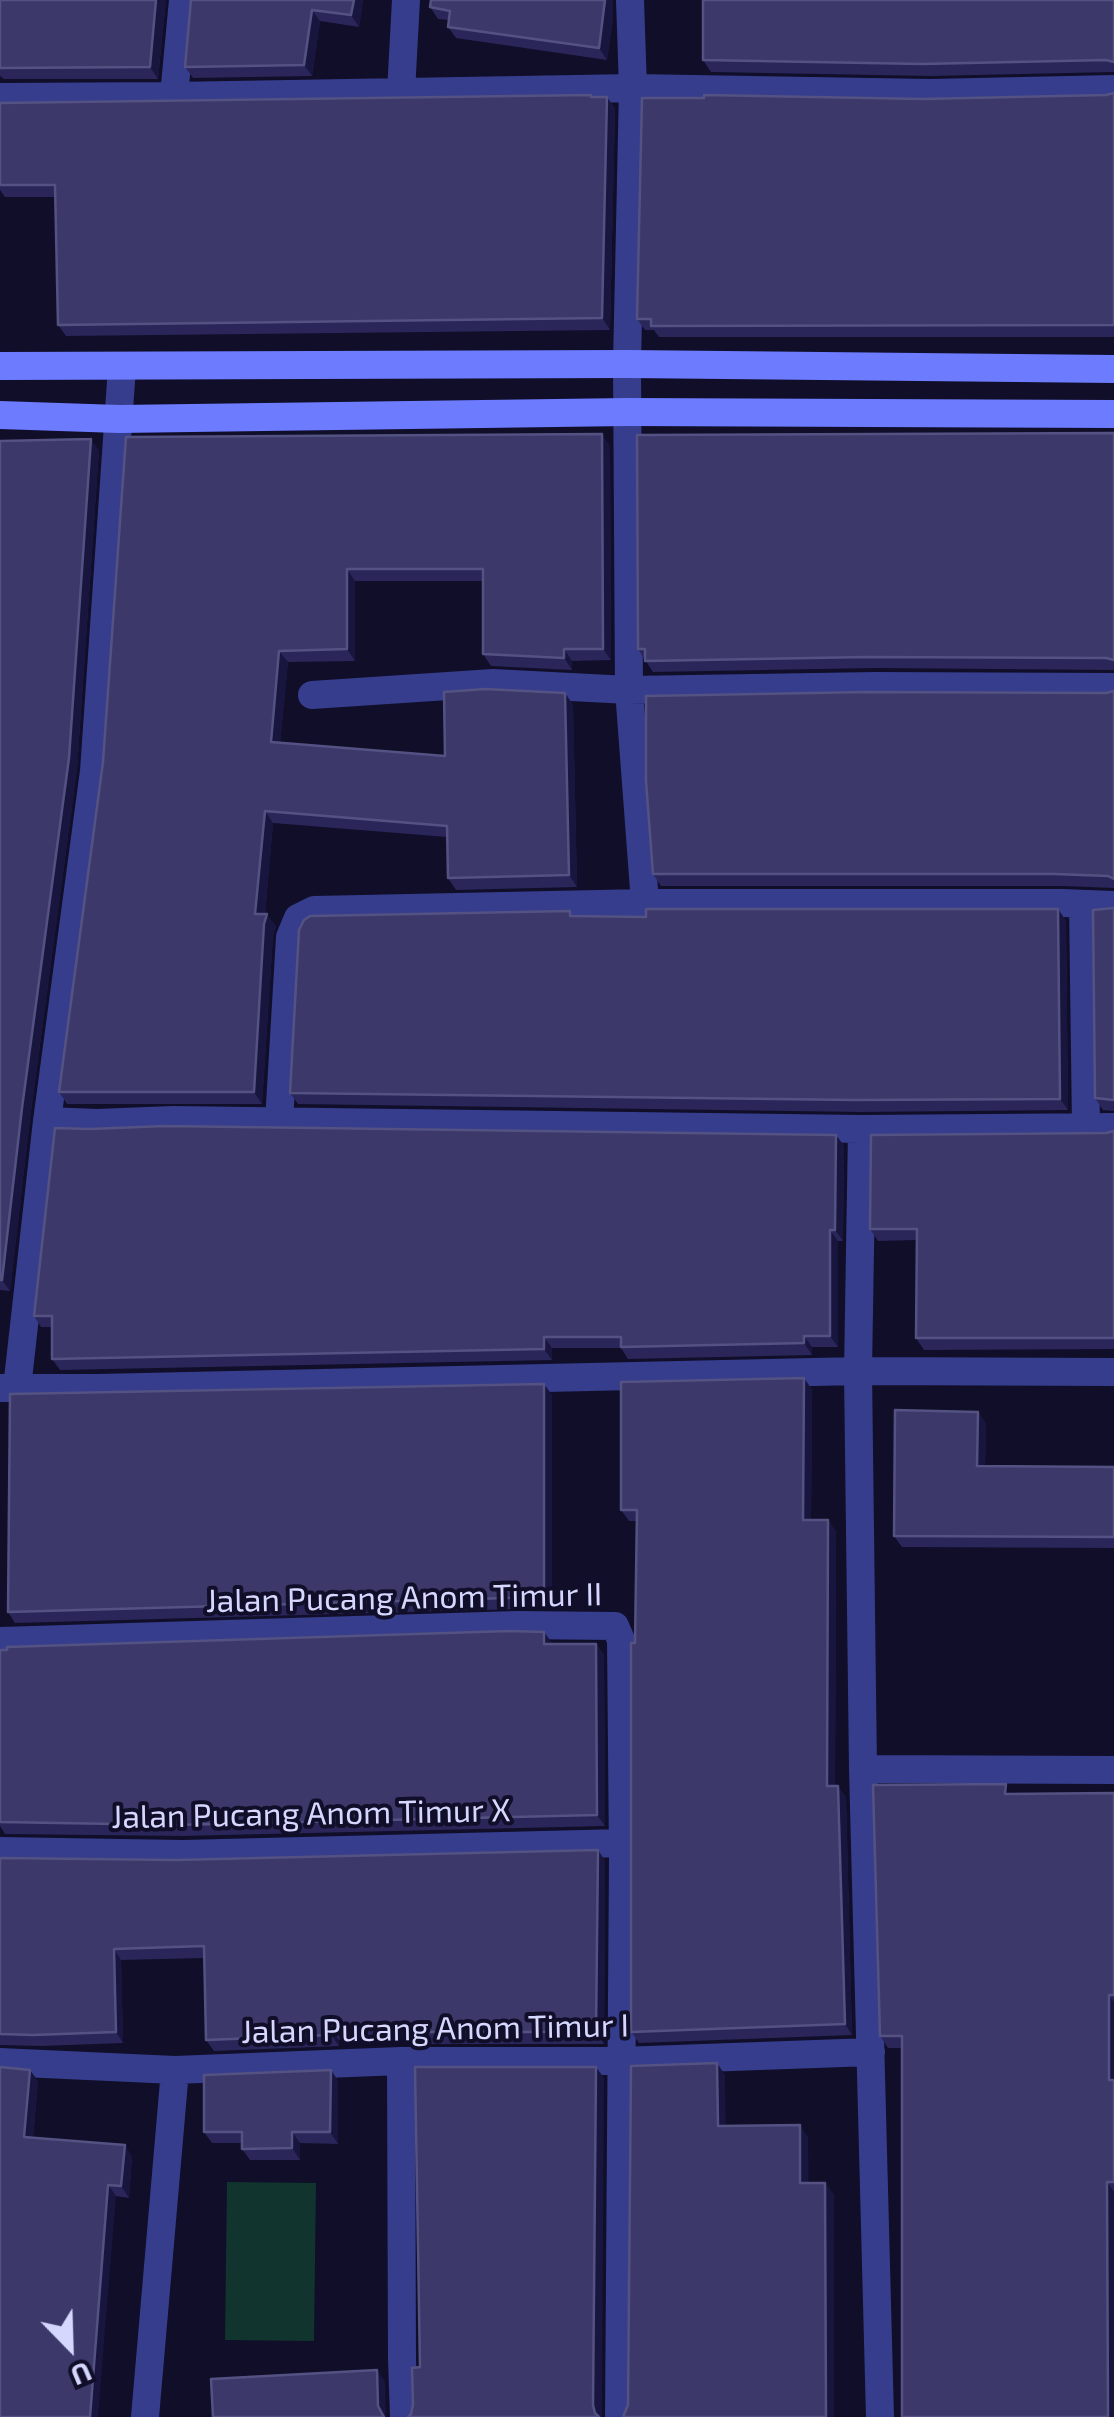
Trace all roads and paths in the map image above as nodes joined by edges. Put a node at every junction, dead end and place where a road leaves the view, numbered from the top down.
1 (184, 0) edge
2 (406, 0) edge
3 (630, 0) edge
4 (632, 88) junction
5 (1114, 88) edge
6 (401, 92) junction
7 (174, 96) junction
8 (0, 97) edge
9 (628, 364) junction
10 (0, 366) edge
11 (122, 367) junction
12 (1114, 369) edge
13 (628, 412) junction
14 (1114, 414) edge
15 (0, 415) edge
16 (119, 419) junction
17 (1114, 687) edge
18 (629, 690) junction
19 (312, 695) dead end
20 (645, 903) junction
21 (1083, 904) junction
22 (1114, 905) edge
23 (47, 1121) junction
24 (279, 1121) junction
25 (1100, 1128) edge
26 (862, 1129) junction
27 (858, 1371) junction
28 (1114, 1372) edge
29 (8, 1388) edge
30 (0, 1642) edge
31 (864, 1769) junction
32 (1114, 1770) edge
33 (623, 1843) junction
34 (0, 1851) edge
35 (871, 2052) junction
36 (401, 2061) junction
37 (620, 2061) junction
38 (0, 2062) edge
39 (175, 2070) junction
40 (145, 2417) edge
41 (404, 2417) edge
42 (619, 2417) edge
43 (880, 2417) edge

1 - 7 street
2 - 6 street
3 - 4 street
4 - 5 street
4 - 6 street
4 - 9 street
6 - 7 street
7 - 8 street
9 - 11 main road
9 - 12 main road
9 - 13 street
10 - 11 main road
11 - 16 street
13 - 14 main road
13 - 16 main road
13 - 18 street
15 - 16 main road
16 - 23 street
17 - 18 street
18 - 19 street
18 - 20 street
20 - 21 street
20 - 24 street
21 - 22 street
21 - 25 street
23 - 24 street
23 - 29 street
24 - 26 street
25 - 26 street
26 - 27 street
27 - 28 street
27 - 29 street
27 - 31 street
30 - 33 street, Jalan Pucang Anom Timur II
31 - 32 street
31 - 35 street
33 - 34 street, Jalan Pucang Anom Timur X
33 - 37 street, Jalan Pucang Anom Timur II
35 - 37 street, Jalan Pucang Anom Timur I
35 - 43 street
36 - 37 street, Jalan Pucang Anom Timur I
36 - 39 street, Jalan Pucang Anom Timur I
36 - 41 street
37 - 42 street, Jalan Pucang Anom Timur II
38 - 39 street, Jalan Pucang Anom Timur I
39 - 40 street

